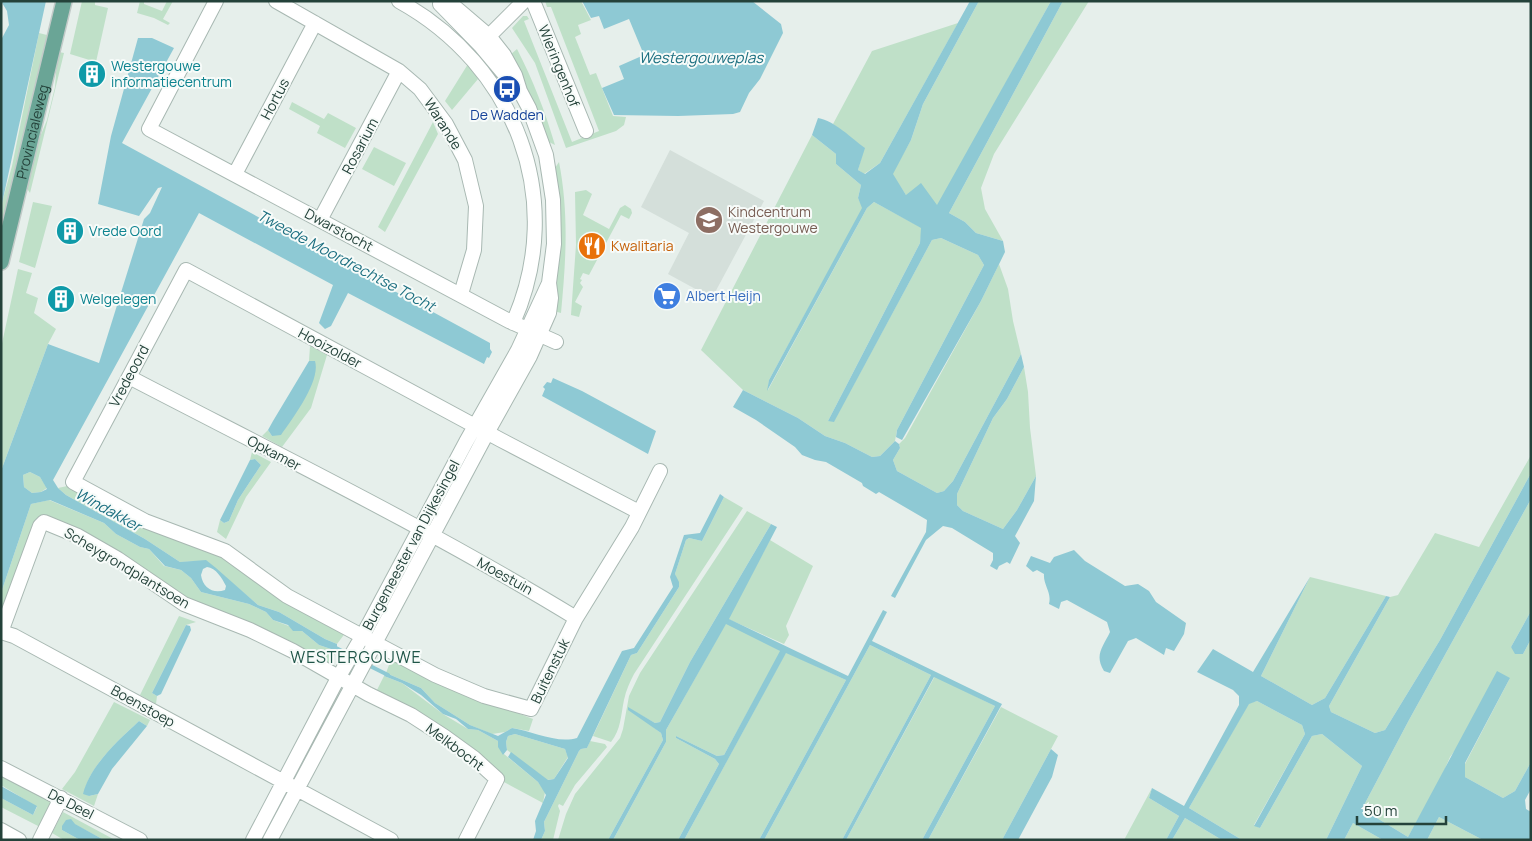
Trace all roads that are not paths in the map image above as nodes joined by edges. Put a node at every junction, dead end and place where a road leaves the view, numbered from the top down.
1 (64, 1) edge
2 (216, 1) edge
3 (276, 1) edge
4 (399, 1) edge
5 (524, 1) edge
6 (533, 1) edge
7 (438, 2) edge
8 (314, 23) junction
9 (484, 40) junction
10 (400, 71) junction
11 (586, 131) dead end
12 (235, 174) junction
13 (320, 220) junction
14 (1, 262) edge
15 (186, 270) joint
16 (461, 294) junction
17 (514, 323) junction
18 (535, 332) junction
19 (556, 342) dead end
20 (129, 377) junction
21 (481, 429) junction
22 (660, 470) dead end
23 (639, 512) junction
24 (419, 528) junction
25 (432, 536) junction
26 (576, 618) junction
27 (1, 632) edge
28 (363, 636) junction
29 (376, 642) junction
30 (338, 678) junction
31 (352, 685) junction
32 (1, 768) edge
33 (284, 782) junction
34 (297, 789) junction
35 (61, 798) junction
36 (1, 830) edge
37 (19, 840) edge
38 (40, 840) edge
39 (140, 840) edge
40 (253, 840) edge
41 (270, 840) edge
42 (391, 840) edge
43 (466, 840) edge

1 - 14 main road, Provincialeweg
2 - 12 street, Dwarstocht
3 - 8 street, Warande
4 - 17 street
5 - 9 street
6 - 11 street, Wieringenhof
7 - 9 street, Burgemeester van Dijkesingel
8 - 10 street, Warande
8 - 12 street, Hortus
9 - 18 street, Burgemeester van Dijkesingel
10 - 13 street, Rosarium
10 - 16 street, Warande
12 - 13 street, Dwarstocht
13 - 16 street, Dwarstocht
15 - 20 street, Vredeoord
15 - 21 street, Hooizolder
16 - 17 street, Dwarstocht
17 - 18 street, Dwarstocht
18 - 19 street
18 - 21 street, Burgemeester van Dijkesingel
20 - 24 street, Opkamer
20 - 28 street, Vredeoord
21 - 23 street
21 - 24 street, Burgemeester van Dijkesingel
21 - 25 street, Burgemeester van Dijkesingel
22 - 23 street, Buitenstuk
23 - 26 street, Buitenstuk
24 - 25 street, Opkamer
24 - 28 street, Burgemeester van Dijkesingel
25 - 26 street, Moestuin
25 - 29 street, Burgemeester van Dijkesingel
26 - 29 street, Buitenstuk
27 - 30 street, Scheygrondplantsoen
27 - 33 street, Boenstoep
28 - 29 street
28 - 30 street, Burgemeester van Dijkesingel
29 - 31 street, Burgemeester van Dijkesingel
30 - 31 street, Scheygrondplantsoen
30 - 33 street, Burgemeester van Dijkesingel
31 - 34 street, Burgemeester van Dijkesingel
31 - 43 street, Melkbocht
32 - 35 street, De Deel
33 - 34 street, Boenstoep
33 - 40 street, Burgemeester van Dijkesingel
34 - 41 street, Burgemeester van Dijkesingel
34 - 42 street, Boenstoep
35 - 38 street
35 - 39 street, De Deel
36 - 37 street

